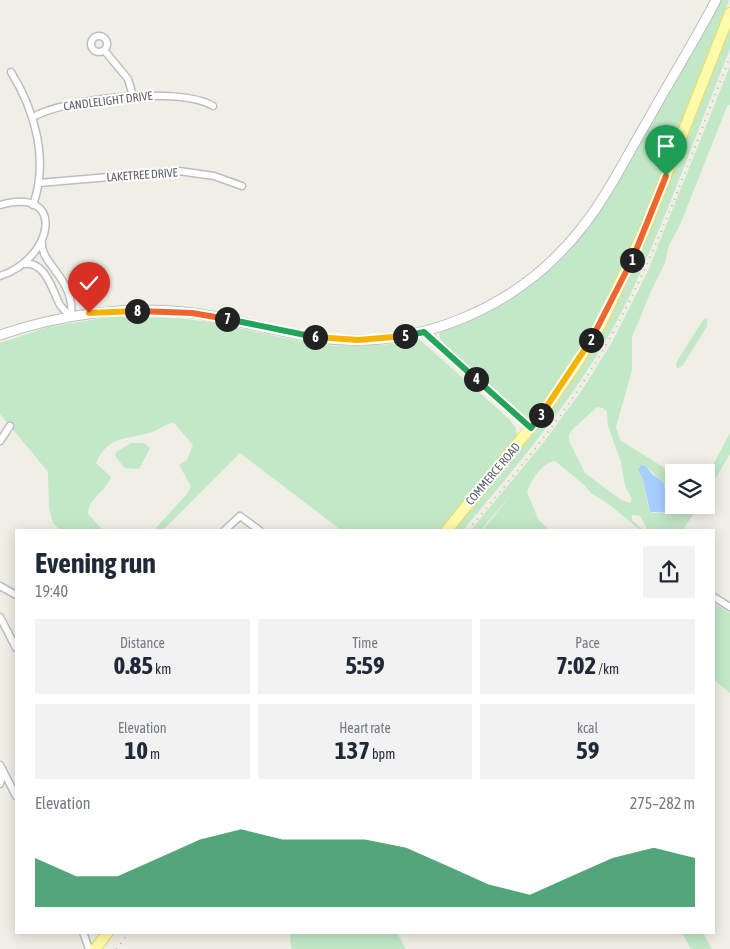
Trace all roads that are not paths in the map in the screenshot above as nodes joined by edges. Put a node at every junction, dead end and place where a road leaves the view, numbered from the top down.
1 (716, 0) edge
2 (720, 0) edge
3 (709, 13) junction
4 (730, 13) edge
5 (104, 50) dead end
6 (11, 72) dead end
7 (133, 96) junction
8 (213, 106) dead end
9 (32, 117) junction
10 (39, 183) junction
11 (242, 186) dead end
12 (0, 205) edge
13 (33, 205) junction
14 (42, 242) junction
15 (24, 264) junction
16 (0, 276) edge
17 (70, 317) junction
18 (424, 332) junction
19 (0, 335) edge
20 (10, 426) dead end
21 (531, 428) junction
22 (0, 441) edge
23 (227, 529) edge
24 (258, 529) edge
25 (448, 529) edge
26 (0, 586) edge
27 (15, 594) edge
28 (715, 599) edge
29 (730, 607) edge
30 (0, 617) edge
31 (15, 646) edge
32 (1, 768) edge
33 (0, 784) edge
34 (15, 794) edge
35 (84, 934) edge
36 (106, 934) edge
37 (89, 949) edge
38 (95, 949) edge

1 - 3 main road
2 - 3 main road
3 - 18 main road
4 - 21 main road, COMMERCE ROAD
5 - 7 street
6 - 9 street
7 - 8 street, CANDLELIGHT DRIVE
7 - 9 street, CANDLELIGHT DRIVE
9 - 10 street
10 - 11 street, LAKETREE DRIVE
10 - 13 street
12 - 13 street
13 - 14 street
14 - 15 street
14 - 17 street
15 - 16 street
15 - 17 street
17 - 18 main road
17 - 19 main road
18 - 21 street
20 - 22 street
21 - 25 main road, COMMERCE ROAD
23 - 24 street
26 - 27 street
28 - 29 street
30 - 31 street
32 - 33 street
32 - 34 street
35 - 37 street
36 - 38 main road

